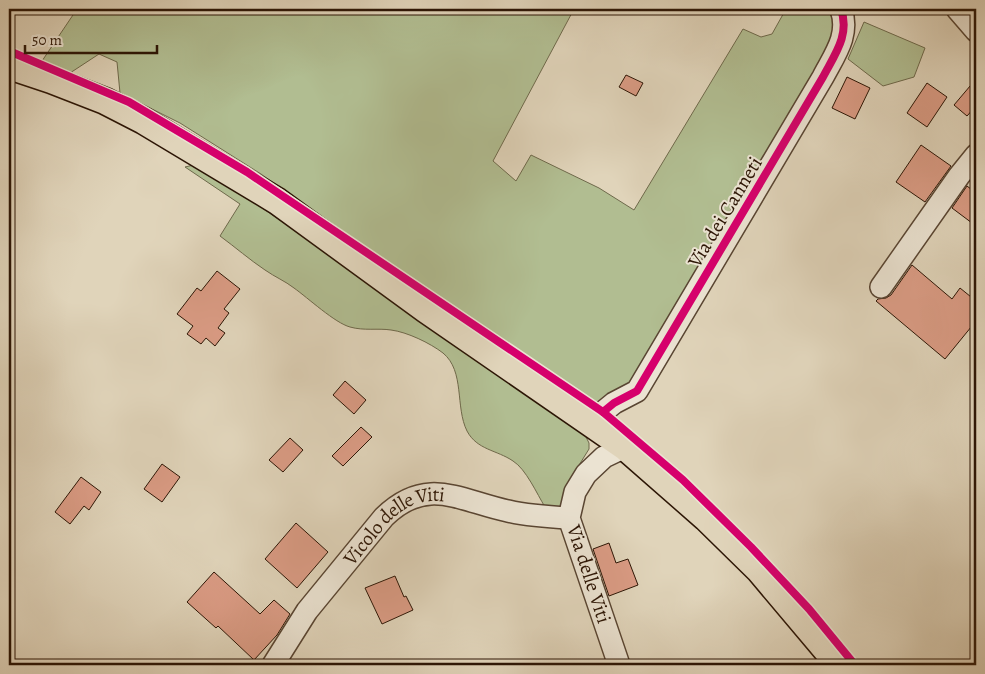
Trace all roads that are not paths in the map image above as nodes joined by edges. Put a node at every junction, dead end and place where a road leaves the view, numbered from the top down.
1 (841, 9) edge
2 (957, 9) edge
3 (976, 31) edge
4 (9, 66) edge
5 (976, 156) edge
6 (881, 286) dead end
7 (602, 412) dead end
8 (626, 447) junction
9 (569, 518) junction
10 (273, 665) edge
11 (619, 665) edge
12 (839, 665) edge

1 - 7 street, Via dei Canneti
2 - 3 street
4 - 8 main road
5 - 6 street
8 - 9 street, Via delle Viti
8 - 12 main road
9 - 10 street, Vicolo delle Viti
9 - 11 street, Via delle Viti

